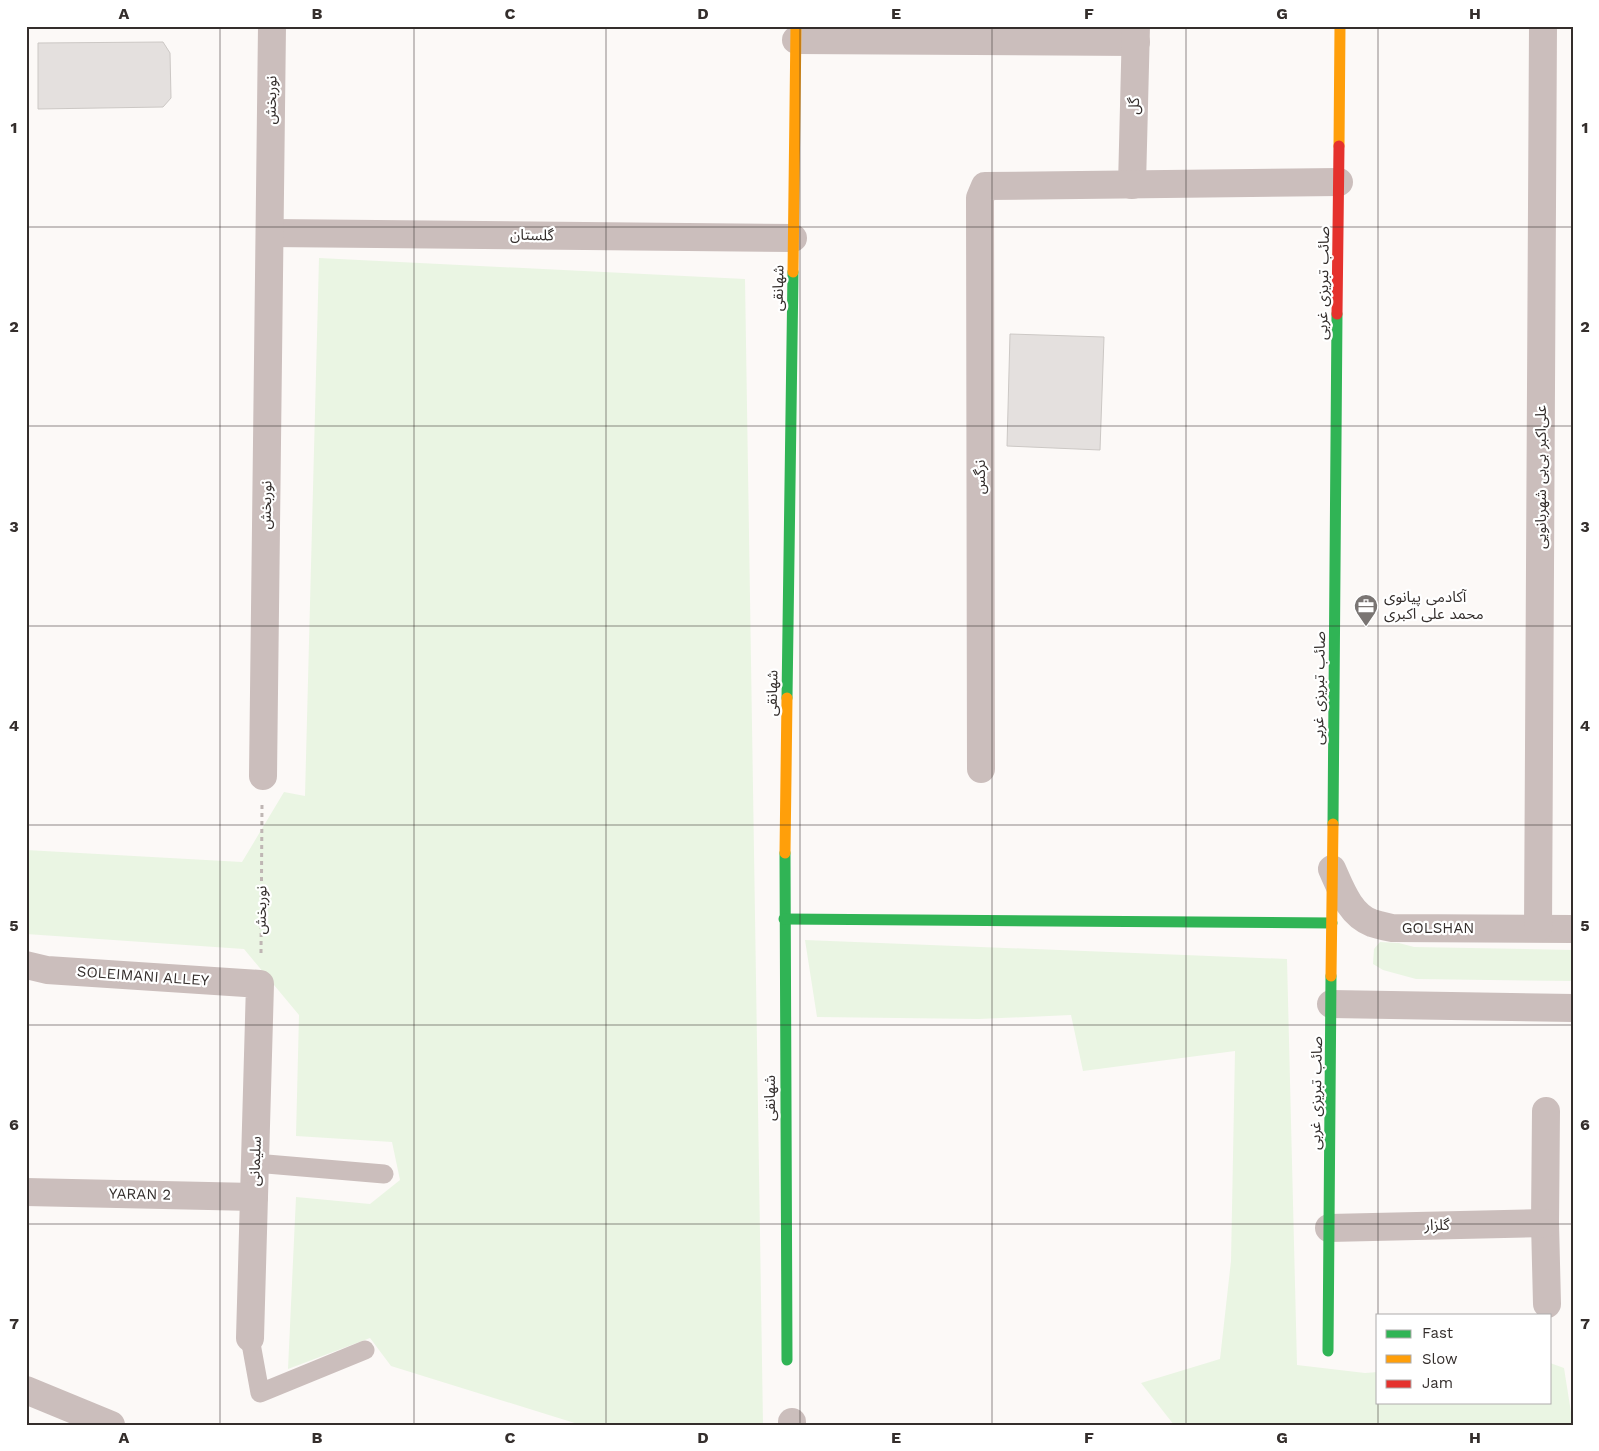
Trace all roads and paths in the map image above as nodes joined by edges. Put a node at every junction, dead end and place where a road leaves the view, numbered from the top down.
1 (272, 26) edge
2 (1340, 26) edge
3 (1543, 26) edge
4 (796, 33) edge
5 (1136, 34) edge
6 (1338, 182) junction
7 (1132, 185) junction
8 (270, 233) junction
9 (793, 238) junction
10 (981, 769) dead end
11 (263, 776) joint
12 (1332, 869) junction
13 (784, 919) junction
14 (1332, 923) junction
15 (1538, 928) junction
16 (1573, 929) edge
17 (26, 966) edge
18 (260, 984) junction
19 (1332, 1004) junction
20 (1573, 1008) edge
21 (1546, 1111) dead end
22 (255, 1163) junction
23 (384, 1174) dead end
24 (26, 1192) edge
25 (254, 1197) junction
26 (1545, 1223) junction
27 (1329, 1228) junction
28 (1547, 1304) dead end
29 (250, 1338) joint
30 (365, 1350) dead end
31 (1328, 1351) dead end
32 (786, 1360) dead end
33 (26, 1390) edge
34 (78, 1420) edge
35 (111, 1425) edge

1 - 8 street, نوربخش
2 - 6 street, صائب تبریزی غربی
3 - 15 street, علی‌اکبر بی‌بی شهربانویی
4 - 5 street
4 - 9 street, شهانقی
5 - 7 street, گل
6 - 7 street
6 - 12 street, صائب تبریزی غربی
7 - 10 street, نرگس
8 - 9 street, گلستان
8 - 11 street, نوربخش
9 - 13 street, شهانقی
11 - 18 path, نوربخش
12 - 14 street, صائب تبریزی غربی
12 - 15 street, GOLSHAN
13 - 14 street
13 - 32 street, شهانقی
14 - 19 street, صائب تبریزی غربی
15 - 16 street, GOLSHAN
17 - 18 street, SOLEIMANI ALLEY
18 - 22 street, سلیمانی
19 - 20 street
19 - 27 street, صائب تبریزی غربی
21 - 26 street
22 - 23 lane
22 - 25 street, سلیمانی
24 - 25 street, YARAN 2
25 - 29 street, سلیمانی
26 - 27 street, گلزار
26 - 28 street
27 - 31 street, صائب تبریزی غربی
29 - 30 lane
33 - 34 street
34 - 35 street

